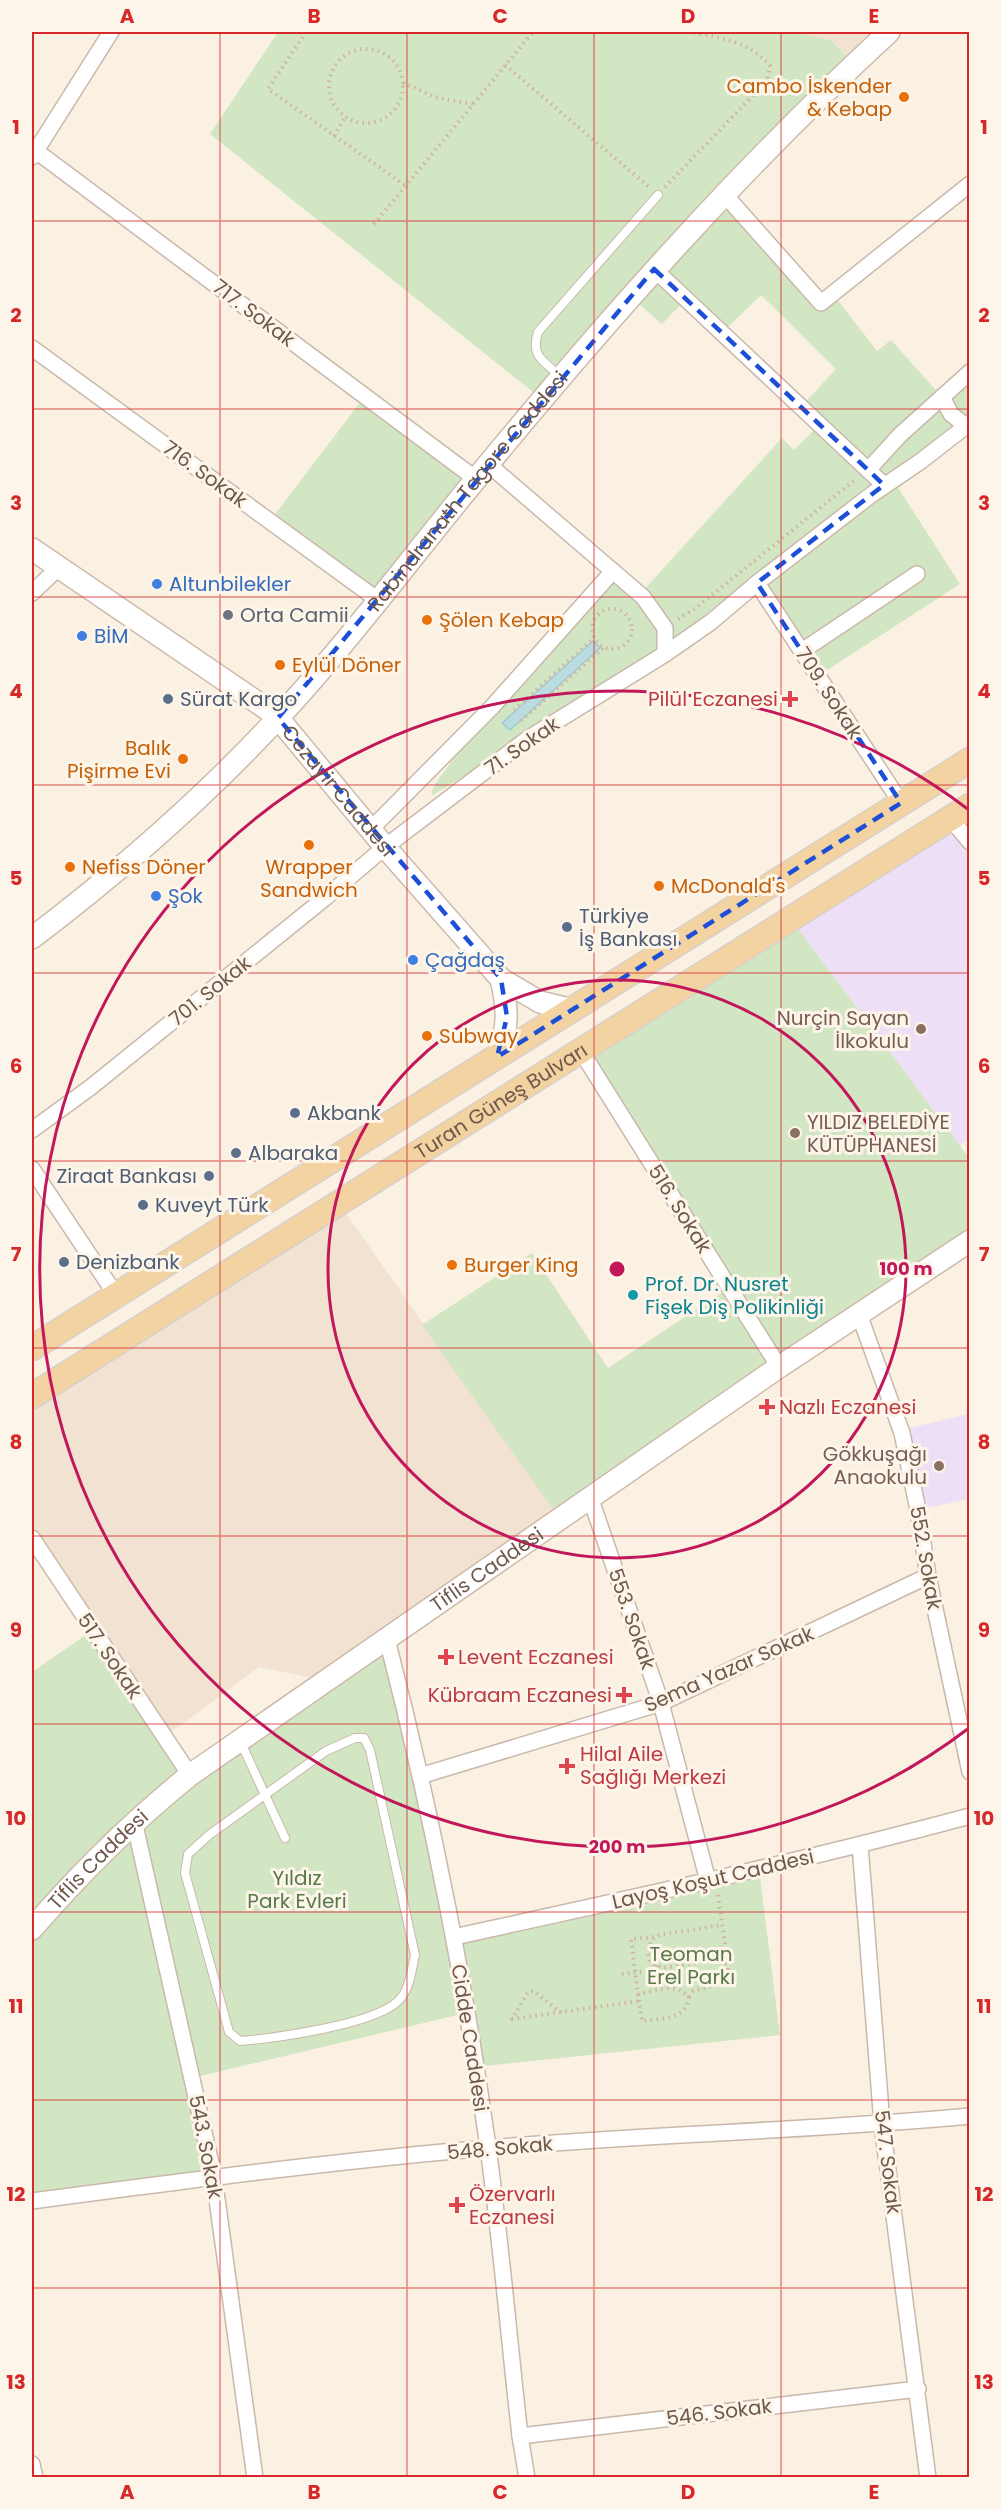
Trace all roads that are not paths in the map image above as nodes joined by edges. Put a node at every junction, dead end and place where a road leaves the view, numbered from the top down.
1 (111, 32) edge
2 (890, 32) edge
3 (33, 152) edge
4 (969, 184) edge
5 (658, 195) road end
6 (725, 195) junction
7 (654, 269) junction
8 (32, 348) edge
9 (969, 372) edge
10 (562, 378) junction
11 (942, 397) junction
12 (968, 424) edge
13 (868, 470) junction
14 (482, 471) junction
15 (884, 485) junction
16 (32, 549) edge
17 (58, 568) junction
18 (613, 571) junction
19 (917, 574) dead end
20 (757, 583) junction
21 (32, 593) edge
22 (378, 600) junction
23 (802, 651) junction
24 (665, 654) junction
25 (278, 718) junction
26 (969, 760) edge
27 (901, 803) junction
28 (960, 812) edge
29 (370, 829) junction
30 (969, 842) edge
31 (385, 847) junction
32 (32, 938) edge
33 (501, 978) junction
34 (573, 1010) junction
35 (581, 1050) junction
36 (497, 1057) junction
37 (32, 1130) edge
38 (32, 1168) edge
39 (968, 1245) edge
40 (117, 1295) junction
41 (859, 1314) junction
42 (32, 1348) edge
43 (779, 1367) junction
44 (32, 1396) edge
45 (590, 1497) junction
46 (32, 1538) edge
47 (928, 1576) junction
48 (387, 1639) junction
49 (661, 1703) junction
50 (240, 1742) junction
51 (969, 1772) edge
52 (190, 1775) junction
53 (420, 1776) junction
54 (266, 1794) junction
55 (969, 1816) edge
56 (134, 1821) junction
57 (285, 1838) dead end
58 (860, 1845) junction
59 (712, 1880) junction
60 (32, 1929) edge
61 (454, 1937) junction
62 (969, 2116) edge
63 (882, 2124) junction
64 (488, 2148) junction
65 (214, 2177) junction
66 (32, 2201) edge
67 (918, 2389) junction
68 (520, 2436) junction
69 (32, 2464) edge
70 (34, 2478) edge
71 (255, 2478) edge
72 (527, 2478) edge
73 (928, 2478) edge

1 - 3 street
2 - 6 street, Rabindranath Tagore Caddesi
3 - 14 street, 717. Sokak
4 - 6 street
5 - 10 lane
6 - 7 street, Rabindranath Tagore Caddesi
7 - 10 street, Rabindranath Tagore Caddesi
7 - 13 street
8 - 22 street, 716. Sokak
9 - 11 street
10 - 14 street, Rabindranath Tagore Caddesi
11 - 12 street
11 - 13 street
12 - 15 street, 71. Sokak
13 - 15 street
14 - 18 street, 717. Sokak
14 - 22 street, Rabindranath Tagore Caddesi
15 - 20 street, 71. Sokak
16 - 17 street, Cezayir Caddesi
17 - 21 street
17 - 25 street, Cezayir Caddesi
18 - 24 street, 717. Sokak
18 - 29 street
19 - 23 street
20 - 23 street, 709. Sokak
20 - 24 street, 71. Sokak
22 - 25 street, Rabindranath Tagore Caddesi
23 - 27 street, 709. Sokak
24 - 31 street, 71. Sokak
25 - 29 street, Cezayir Caddesi
25 - 32 street, Rabindranath Tagore Caddesi
26 - 27 main road, Turan Güneş Bulvarı
27 - 34 main road, Turan Güneş Bulvarı
28 - 30 street
28 - 35 main road, Turan Güneş Bulvarı
29 - 31 street, Cezayir Caddesi
31 - 33 street, Cezayir Caddesi
31 - 37 street, 701. Sokak
33 - 34 street, Cezayir Caddesi
33 - 36 street
34 - 36 main road, Turan Güneş Bulvarı
35 - 43 street, 516. Sokak
35 - 44 main road, Turan Güneş Bulvarı
36 - 40 main road, Turan Güneş Bulvarı
38 - 40 street
39 - 41 street, Tiflis Caddesi
40 - 42 main road, Turan Güneş Bulvarı
41 - 43 street, Tiflis Caddesi
41 - 47 street, 552. Sokak
43 - 45 street, Tiflis Caddesi
45 - 48 street, Tiflis Caddesi
45 - 49 street, 553. Sokak
46 - 52 street, 517. Sokak
47 - 49 street, Sema Yazar Sokak
47 - 51 street, 552. Sokak
48 - 50 street, Tiflis Caddesi
48 - 53 street, Cidde Caddesi
49 - 53 street, Sema Yazar Sokak
49 - 59 street, 553. Sokak
50 - 52 street, Tiflis Caddesi
50 - 54 lane
52 - 56 street, Tiflis Caddesi
53 - 61 street, Cidde Caddesi
54 - 54 lane
54 - 57 lane
55 - 58 street, Layoş Koşut Caddesi
56 - 60 street, Tiflis Caddesi
56 - 65 street, 543. Sokak
58 - 59 street, Layoş Koşut Caddesi
58 - 63 street, 547. Sokak
59 - 61 street, Layoş Koşut Caddesi
61 - 64 street, Cidde Caddesi
62 - 63 street, 548. Sokak
63 - 64 street, 548. Sokak
63 - 67 street, 547. Sokak
64 - 65 street, 548. Sokak
64 - 68 street, Cidde Caddesi
65 - 66 street, 548. Sokak
65 - 71 street, 543. Sokak
67 - 68 street, 546. Sokak
67 - 73 street, 547. Sokak
68 - 72 street, Cidde Caddesi
69 - 70 street

